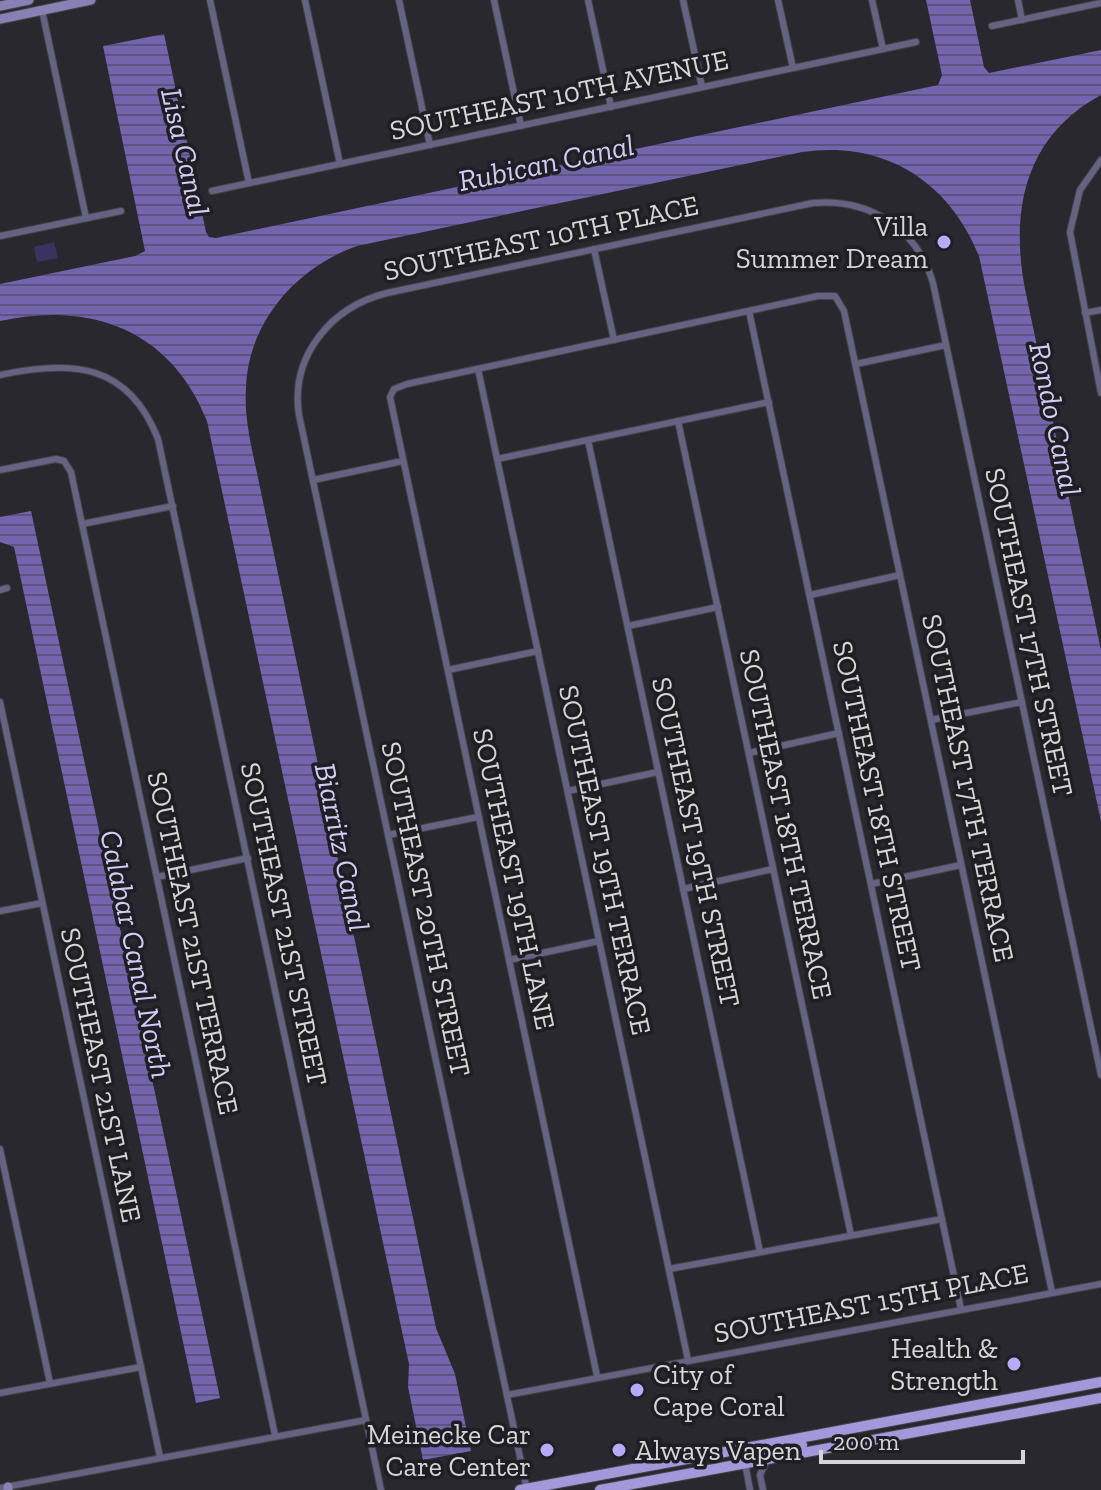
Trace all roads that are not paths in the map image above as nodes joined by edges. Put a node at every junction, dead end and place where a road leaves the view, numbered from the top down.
1 (29, 0) edge
2 (91, 0) edge
3 (210, 0) edge
4 (305, 0) edge
5 (399, 0) edge
6 (494, 0) edge
7 (588, 0) edge
8 (683, 0) edge
9 (778, 0) edge
10 (872, 0) edge
11 (1018, 0) edge
12 (1101, 3) edge
13 (0, 6) edge
14 (42, 10) junction
15 (0, 19) edge
16 (1022, 20) junction
17 (992, 26) dead end
18 (916, 42) dead end
19 (883, 49) junction
20 (793, 68) junction
21 (702, 87) junction
22 (611, 107) junction
23 (521, 126) junction
24 (430, 145) junction
25 (1101, 160) edge
26 (340, 164) junction
27 (249, 183) junction
28 (212, 191) dead end
29 (121, 211) dead end
30 (882, 216) joint
31 (86, 218) junction
32 (0, 236) edge
33 (594, 249) junction
34 (1101, 310) edge
35 (749, 311) junction
36 (1085, 313) junction
37 (316, 340) joint
38 (614, 340) junction
39 (946, 345) junction
40 (856, 364) junction
41 (478, 369) junction
42 (0, 375) edge
43 (1101, 393) edge
44 (769, 402) junction
45 (678, 421) junction
46 (588, 440) junction
47 (497, 459) junction
48 (403, 461) junction
49 (0, 470) edge
50 (313, 480) junction
51 (173, 506) junction
52 (82, 524) junction
53 (900, 575) junction
54 (810, 595) junction
55 (718, 607) junction
56 (628, 626) junction
57 (538, 651) junction
58 (448, 670) junction
59 (0, 702) edge
60 (1022, 702) junction
61 (931, 720) junction
62 (839, 733) junction
63 (749, 753) junction
64 (658, 772) junction
65 (568, 791) junction
66 (478, 817) junction
67 (388, 835) junction
68 (248, 858) junction
69 (961, 865) junction
70 (773, 869) junction
71 (157, 877) junction
72 (871, 884) junction
73 (683, 889) junction
74 (42, 903) junction
75 (0, 911) edge
76 (599, 941) junction
77 (509, 960) junction
78 (1101, 1075) edge
79 (0, 1149) edge
80 (942, 1219) junction
81 (851, 1235) junction
82 (760, 1252) junction
83 (669, 1269) junction
84 (1101, 1284) edge
85 (1052, 1292) junction
86 (961, 1309) junction
87 (688, 1360) junction
88 (141, 1367) junction
89 (597, 1376) junction
90 (1101, 1382) edge
91 (50, 1383) junction
92 (0, 1393) edge
93 (507, 1395) junction
94 (1101, 1395) edge
95 (366, 1420) junction
96 (841, 1430) junction
97 (275, 1435) junction
98 (160, 1457) junction
99 (769, 1459) junction
100 (745, 1463) junction
101 (5, 1488) edge
102 (381, 1490) edge
103 (525, 1490) edge
104 (600, 1490) edge
105 (750, 1490) edge
106 (763, 1490) edge

1 - 13 main road
2 - 14 main road
3 - 27 street
4 - 26 street
5 - 24 street
6 - 23 street
7 - 22 street
8 - 21 street
9 - 20 street
10 - 19 street
11 - 16 street
12 - 16 street
14 - 15 main road
14 - 31 street
16 - 17 street
18 - 19 street, SOUTHEAST 10TH AVENUE
19 - 20 street, SOUTHEAST 10TH AVENUE
20 - 21 street, SOUTHEAST 10TH AVENUE
21 - 22 street, SOUTHEAST 10TH AVENUE
22 - 23 street, SOUTHEAST 10TH AVENUE
23 - 24 street, SOUTHEAST 10TH AVENUE
24 - 26 street, SOUTHEAST 10TH AVENUE
25 - 36 street
26 - 27 street, SOUTHEAST 10TH AVENUE
27 - 28 street, SOUTHEAST 10TH AVENUE
29 - 31 street
30 - 33 street, SOUTHEAST 10TH PLACE
30 - 39 street, SOUTHEAST 17TH STREET
31 - 32 street
33 - 37 street, SOUTHEAST 10TH PLACE
33 - 38 street
34 - 36 street
35 - 38 street
35 - 40 street, SOUTHEAST 17TH TERRACE
35 - 44 street, SOUTHEAST 18TH STREET
36 - 43 street
37 - 50 street, SOUTHEAST 20TH STREET
38 - 41 street
39 - 40 street
39 - 60 street, SOUTHEAST 17TH STREET
40 - 53 street, SOUTHEAST 17TH TERRACE
41 - 47 street, SOUTHEAST 19TH TERRACE
41 - 48 street, SOUTHEAST 19TH LANE
42 - 51 street, SOUTHEAST 21ST STREET
44 - 45 street
44 - 54 street, SOUTHEAST 18TH STREET
45 - 46 street
45 - 55 street, SOUTHEAST 18TH TERRACE
46 - 47 street
46 - 56 street, SOUTHEAST 19TH STREET
47 - 57 street, SOUTHEAST 19TH TERRACE
48 - 50 street
48 - 58 street, SOUTHEAST 19TH LANE
49 - 52 street, SOUTHEAST 21ST TERRACE
50 - 67 street, SOUTHEAST 20TH STREET
51 - 52 street
51 - 68 street, SOUTHEAST 21ST STREET
52 - 71 street, SOUTHEAST 21ST TERRACE
53 - 54 street
53 - 61 street, SOUTHEAST 17TH TERRACE
54 - 62 street, SOUTHEAST 18TH STREET
55 - 56 street
55 - 63 street, SOUTHEAST 18TH TERRACE
56 - 64 street, SOUTHEAST 19TH STREET
57 - 58 street
57 - 65 street, SOUTHEAST 19TH TERRACE
58 - 66 street, SOUTHEAST 19TH LANE
59 - 74 street, SOUTHEAST 21ST LANE
60 - 61 street
60 - 78 street, SOUTHEAST 17TH STREET
61 - 69 street, SOUTHEAST 17TH TERRACE
62 - 63 street
62 - 72 street, SOUTHEAST 18TH STREET
63 - 70 street, SOUTHEAST 18TH TERRACE
64 - 65 street
64 - 73 street, SOUTHEAST 19TH STREET
65 - 76 street, SOUTHEAST 19TH TERRACE
66 - 67 street
66 - 77 street, SOUTHEAST 19TH LANE
67 - 93 street, SOUTHEAST 20TH STREET
68 - 71 street
68 - 95 street, SOUTHEAST 21ST STREET
69 - 72 street
69 - 85 street, SOUTHEAST 17TH TERRACE
70 - 73 street
70 - 81 street, SOUTHEAST 18TH TERRACE
71 - 97 street, SOUTHEAST 21ST TERRACE
72 - 80 street, SOUTHEAST 18TH STREET
73 - 82 street, SOUTHEAST 19TH STREET
74 - 75 street
74 - 88 street, SOUTHEAST 21ST LANE
76 - 77 street
76 - 83 street, SOUTHEAST 19TH TERRACE
77 - 89 street, SOUTHEAST 19TH LANE
79 - 91 street
80 - 81 street
80 - 86 street, SOUTHEAST 18TH STREET
81 - 82 street
82 - 83 street
83 - 87 street, SOUTHEAST 19TH TERRACE
84 - 85 street, SOUTHEAST 15TH PLACE
85 - 86 street, SOUTHEAST 15TH PLACE
86 - 87 street, SOUTHEAST 15TH PLACE
87 - 89 street, SOUTHEAST 15TH PLACE
88 - 91 street
88 - 98 street, SOUTHEAST 21ST LANE
89 - 93 street, SOUTHEAST 15TH PLACE
90 - 96 main road
91 - 92 street
93 - 103 street, SOUTHEAST 20TH STREET
94 - 99 main road
95 - 97 street
95 - 102 street, SOUTHEAST 21ST STREET
96 - 100 main road
96 - 103 main road
97 - 98 street
98 - 101 street
99 - 100 main road
99 - 106 street
100 - 104 main road
100 - 105 street

